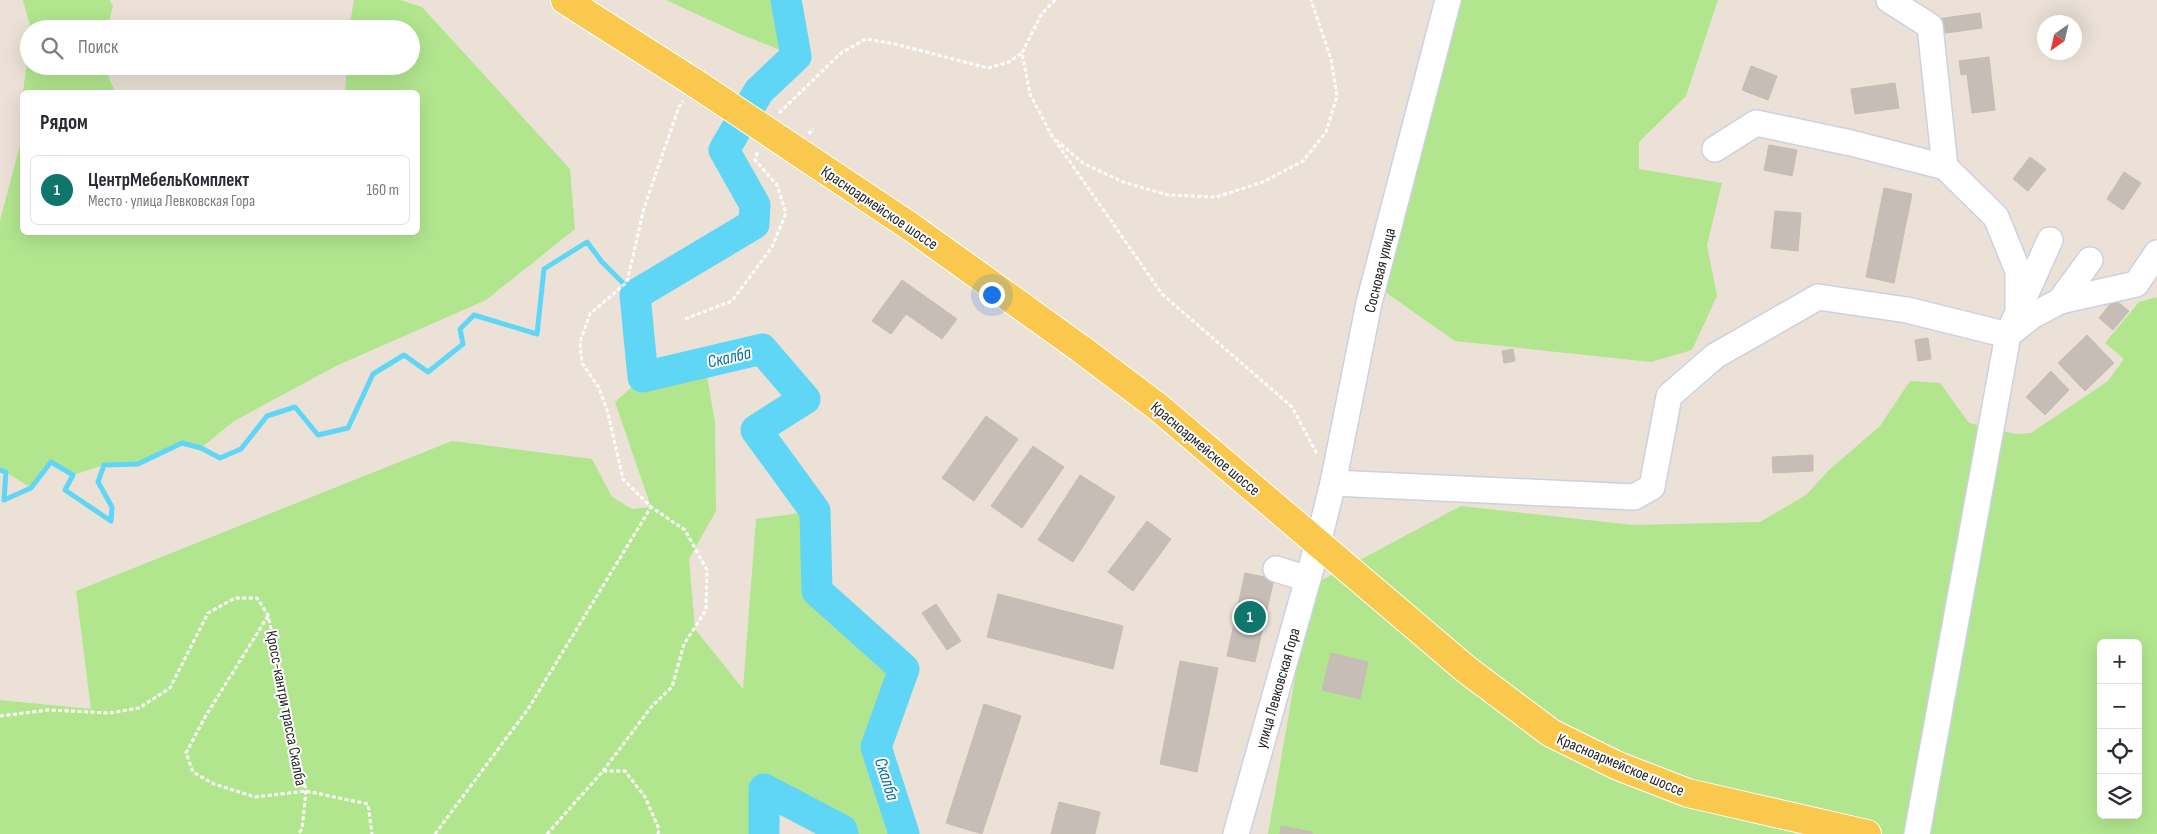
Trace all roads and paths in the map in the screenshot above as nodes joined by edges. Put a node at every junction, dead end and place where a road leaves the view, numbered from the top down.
1 (565, 0) edge
2 (1055, 0) edge
3 (1311, 0) edge
4 (1448, 0) edge
5 (1889, 0) edge
6 (1022, 53) junction
7 (679, 106) dead end
8 (775, 117) dead end
9 (1052, 136) junction
10 (762, 142) dead end
11 (1714, 149) dead end
12 (1946, 167) junction
13 (2050, 240) dead end
14 (2157, 253) edge
15 (2090, 260) dead end
16 (2060, 301) junction
17 (2018, 312) junction
18 (685, 319) dead end
19 (2008, 335) junction
20 (1333, 483) junction
21 (651, 507) junction
22 (1318, 542) junction
23 (1276, 569) dead end
24 (1308, 579) junction
25 (268, 615) junction
26 (0, 716) edge
27 (604, 771) junction
28 (306, 790) junction
29 (298, 834) edge
30 (372, 834) edge
31 (435, 834) edge
32 (546, 834) edge
33 (658, 834) edge
34 (1236, 834) edge
35 (1867, 834) edge
36 (1917, 834) edge

1 - 22 main road, Красноармейское шоссе, bridge
2 - 6 path
3 - 9 path
4 - 20 street, Сосновая улица
5 - 12 street
6 - 8 path
6 - 9 path
7 - 21 path
9 - 20 path
10 - 18 path
11 - 12 street
12 - 17 street
13 - 17 street
14 - 16 street
15 - 16 street
16 - 19 street
17 - 19 street
19 - 20 street
19 - 36 street
20 - 22 street, Сосновая улица
21 - 27 path
21 - 31 path
22 - 24 street, улица Левковская Гора
22 - 35 main road, Красноармейское шоссе
23 - 24 street
24 - 34 street, улица Левковская Гора
25 - 26 path, Кросс-кантри трасса Скалба
25 - 28 path, Кросс-кантри трасса Скалба
25 - 28 path
27 - 32 path
27 - 33 path
28 - 29 path, Кросс-кантри трасса Скалба
28 - 30 path

